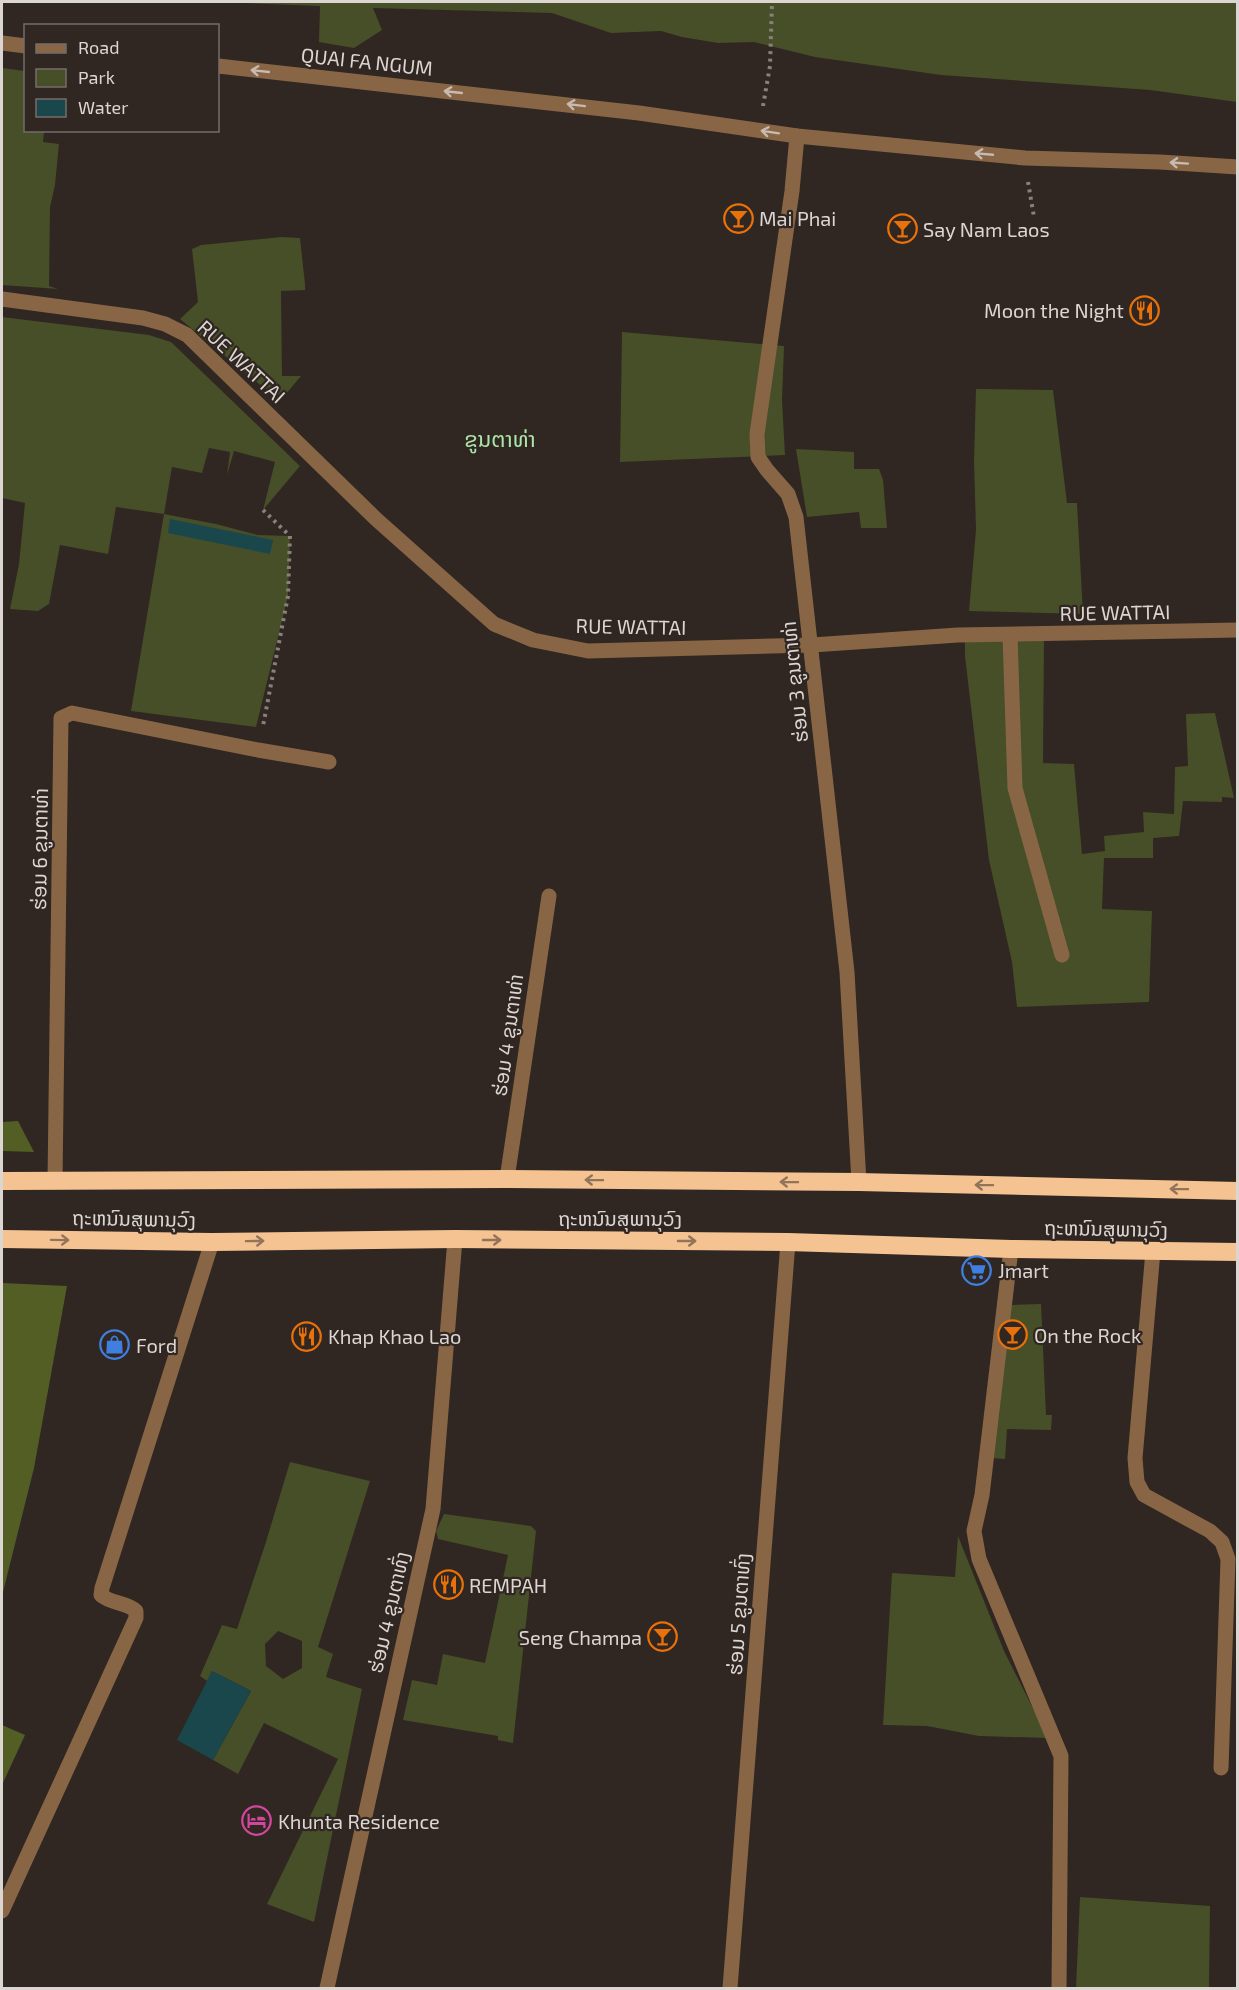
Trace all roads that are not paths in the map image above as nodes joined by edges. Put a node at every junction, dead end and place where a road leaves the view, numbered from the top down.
1 (2, 43) edge
2 (24, 46) edge
3 (219, 66) edge
4 (797, 136) junction
5 (1238, 167) edge
6 (2, 299) edge
7 (1238, 630) edge
8 (1010, 635) junction
9 (812, 645) junction
10 (329, 762) dead end
11 (549, 896) dead end
12 (1062, 955) dead end
13 (507, 1179) junction
14 (2, 1181) edge
15 (55, 1182) junction
16 (859, 1182) junction
17 (1238, 1191) edge
18 (2, 1239) edge
19 (455, 1239) junction
20 (212, 1242) junction
21 (788, 1242) junction
22 (1011, 1249) junction
23 (1153, 1251) junction
24 (1238, 1252) edge
25 (1221, 1768) dead end
26 (2, 1911) edge
27 (327, 1989) edge
28 (730, 1989) edge
29 (1059, 1989) edge

1 - 2 street
4 -> 3 street, QUAI FA NGUM
5 -> 4 street, QUAI FA NGUM
4 - 9 street, ຮ່ອມ 3 ຂູນຕາທ່າ
6 - 9 street, RUE WATTAI
7 - 8 street, RUE WATTAI
8 - 9 street, RUE WATTAI
8 - 12 street
9 - 16 street, ຮ່ອມ 3 ຂູນຕາທ່າ
10 - 15 street, ຮ່ອມ 6 ຂູນຕາທ່າ
11 - 13 street, ຮ່ອມ 4 ຂູນຕາທ່າ
13 - 15 highway, ຖະຫນົນສຸພານຸວົງ
16 -> 13 highway, ຖະຫນົນສຸພານຸວົງ
14 - 15 highway, ຖະຫນົນສຸພານຸວົງ
17 -> 16 highway, ຖະຫນົນສຸພານຸວົງ
18 -> 20 highway, ຖະຫນົນສຸພານຸວົງ
20 -> 19 highway, ຖະຫນົນສຸພານຸວົງ
19 -> 21 highway, ຖະຫນົນສຸພານຸວົງ
19 - 27 street, ຮ່ອມ 4 ຂູນຕາທົ່ງ
20 - 26 street
21 - 22 highway, ຖະຫນົນສຸພານຸວົງ
21 - 28 street, ຮ່ອມ 5 ຂູນຕາທົ່ງ
22 - 23 highway, ຖະຫນົນສຸພານຸວົງ
22 - 29 street
23 - 24 highway, ຖະຫນົນສຸພານຸວົງ
23 - 25 street

